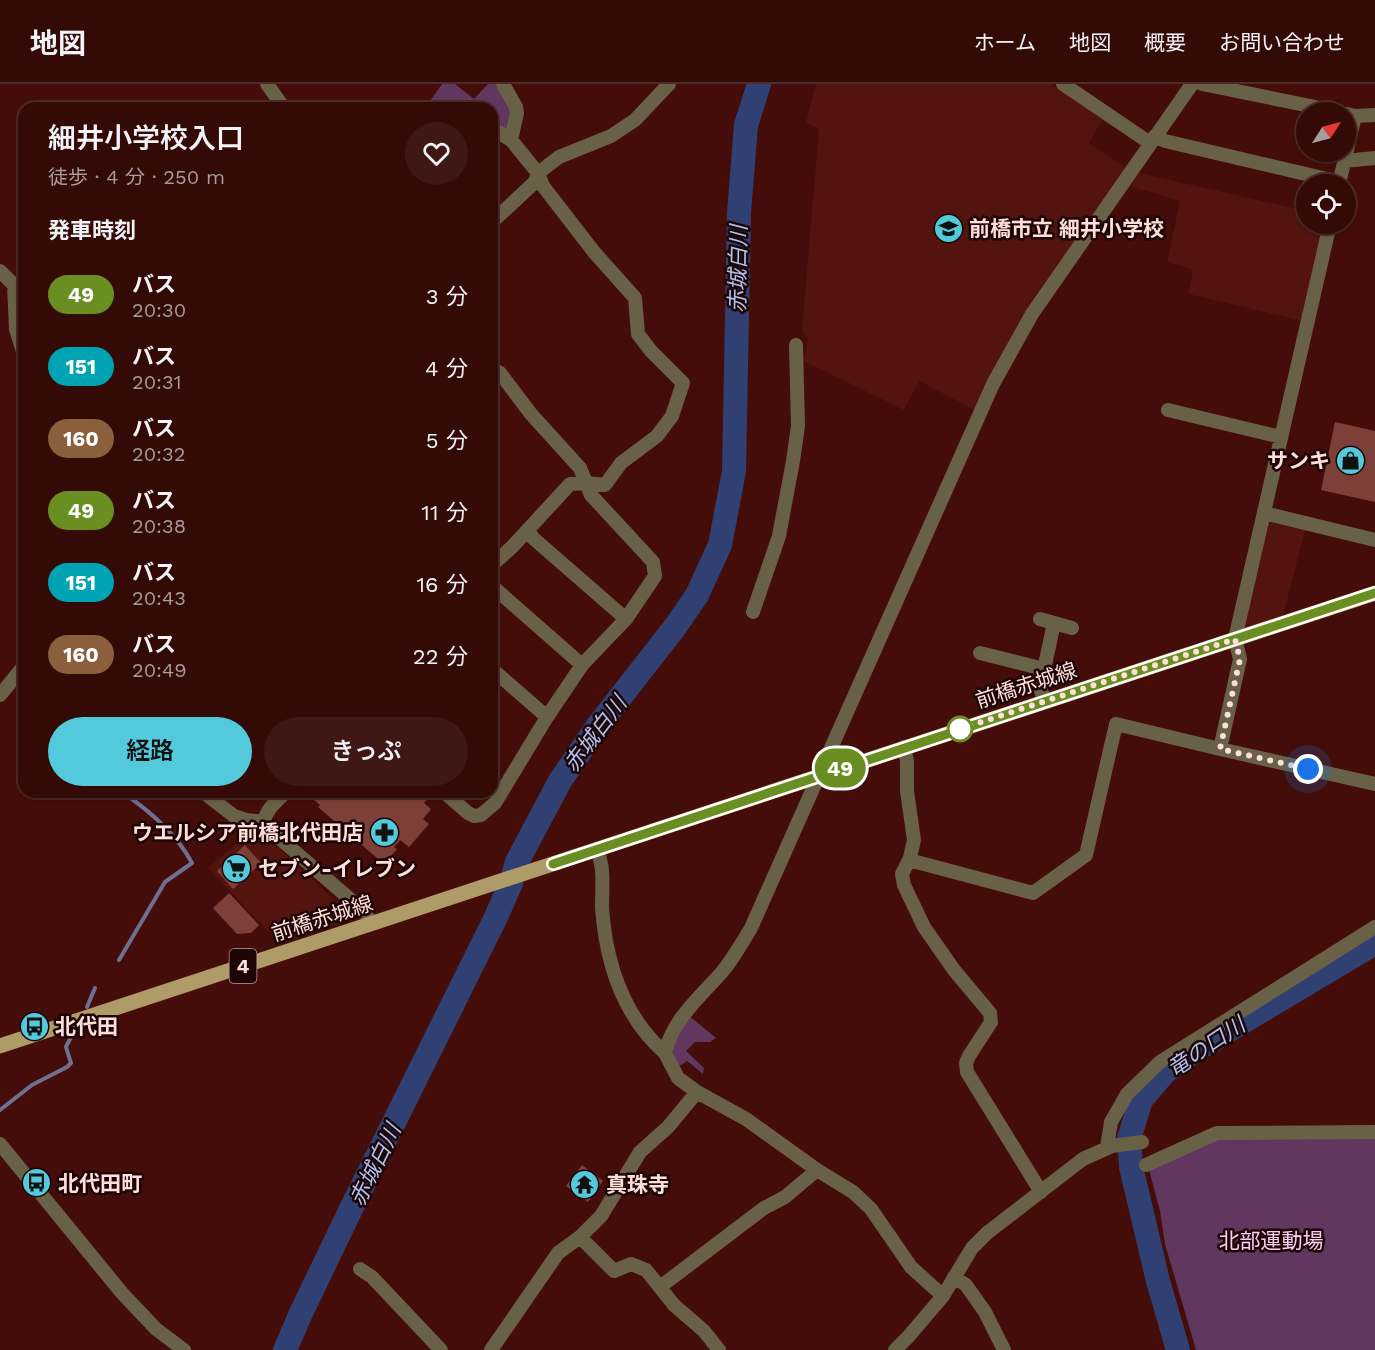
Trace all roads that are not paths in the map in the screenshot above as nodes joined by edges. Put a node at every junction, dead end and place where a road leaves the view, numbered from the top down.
1 (267, 84) edge
2 (503, 84) edge
3 (669, 84) edge
4 (1192, 84) edge
5 (1202, 84) edge
6 (1067, 85) edge
7 (280, 102) edge
8 (1296, 103) edge
9 (1356, 115) edge
10 (1375, 115) edge
11 (498, 132) edge
12 (1153, 139) junction
13 (511, 140) junction
14 (1375, 158) edge
15 (1356, 160) edge
16 (538, 173) junction
17 (1302, 174) edge
18 (498, 217) edge
19 (1328, 234) edge
20 (0, 272) edge
21 (18, 336) edge
22 (796, 345) dead end
23 (498, 372) edge
24 (1168, 410) dead end
25 (1281, 437) junction
26 (586, 483) junction
27 (1264, 513) junction
28 (528, 530) junction
29 (1375, 540) edge
30 (498, 560) edge
31 (498, 591) edge
32 (1375, 593) edge
33 (753, 612) dead end
34 (626, 619) junction
35 (1040, 620) dead end
36 (1054, 623) junction
37 (1072, 628) dead end
38 (1235, 639) junction
39 (980, 653) dead end
40 (582, 665) junction
41 (1044, 669) junction
42 (18, 673) edge
43 (498, 674) edge
44 (0, 695) edge
45 (1045, 701) junction
46 (547, 717) junction
47 (904, 747) junction
48 (1220, 749) junction
49 (818, 776) junction
50 (1375, 784) edge
51 (211, 798) edge
52 (280, 798) edge
53 (451, 798) edge
54 (267, 826) junction
55 (597, 849) junction
56 (909, 860) junction
57 (371, 923) junction
58 (1375, 927) edge
59 (0, 1046) edge
60 (665, 1053) junction
61 (697, 1092) junction
62 (1375, 1132) edge
63 (1139, 1142) dead end
64 (0, 1144) edge
65 (1109, 1146) junction
66 (1146, 1165) dead end
67 (817, 1170) junction
68 (1041, 1192) junction
69 (580, 1237) junction
70 (360, 1269) dead end
71 (954, 1277) junction
72 (660, 1287) junction
73 (943, 1296) junction
74 (184, 1350) edge
75 (441, 1350) edge
76 (491, 1350) edge
77 (719, 1350) edge
78 (895, 1350) edge
79 (1004, 1350) edge

1 - 7 street
2 - 13 street
3 - 16 street
4 - 12 street
5 - 8 street
6 - 12 street
9 - 10 street
11 - 13 street
12 - 17 street
12 - 49 street
13 - 16 street
14 - 15 street
16 - 18 street
16 - 26 street
19 - 25 street
20 - 21 street
22 - 33 street
23 - 26 street
24 - 25 street
25 - 27 street
26 - 28 street
26 - 34 street
27 - 29 street
27 - 38 street
28 - 30 street
28 - 34 street
31 - 40 street
32 - 38 main road, 前橋赤城線 / 4
34 - 40 street
35 - 36 street
36 - 37 street
36 - 41 street
38 - 45 main road, 前橋赤城線 / 4
38 - 48 street
39 - 41 street
40 - 46 street
41 - 45 street
42 - 44 street
43 - 46 street
45 - 47 main road, 前橋赤城線 / 4
46 - 53 street
47 - 49 main road, 前橋赤城線 / 4
47 - 56 street
48 - 50 street
48 - 56 street
49 - 55 main road, 前橋赤城線 / 4
49 - 60 street
51 - 54 street
52 - 54 street
54 - 57 street
55 - 57 main road, 前橋赤城線 / 4
55 - 60 street
56 - 68 street
57 - 59 main road, 前橋赤城線 / 4
58 - 65 street
60 - 61 street
61 - 67 street
61 - 69 street
62 - 66 street
63 - 65 street
64 - 74 street
65 - 68 street
67 - 72 street
67 - 73 street
68 - 71 street
69 - 72 street
69 - 76 street
70 - 75 street
71 - 73 street
71 - 79 street
72 - 77 street
73 - 78 street

